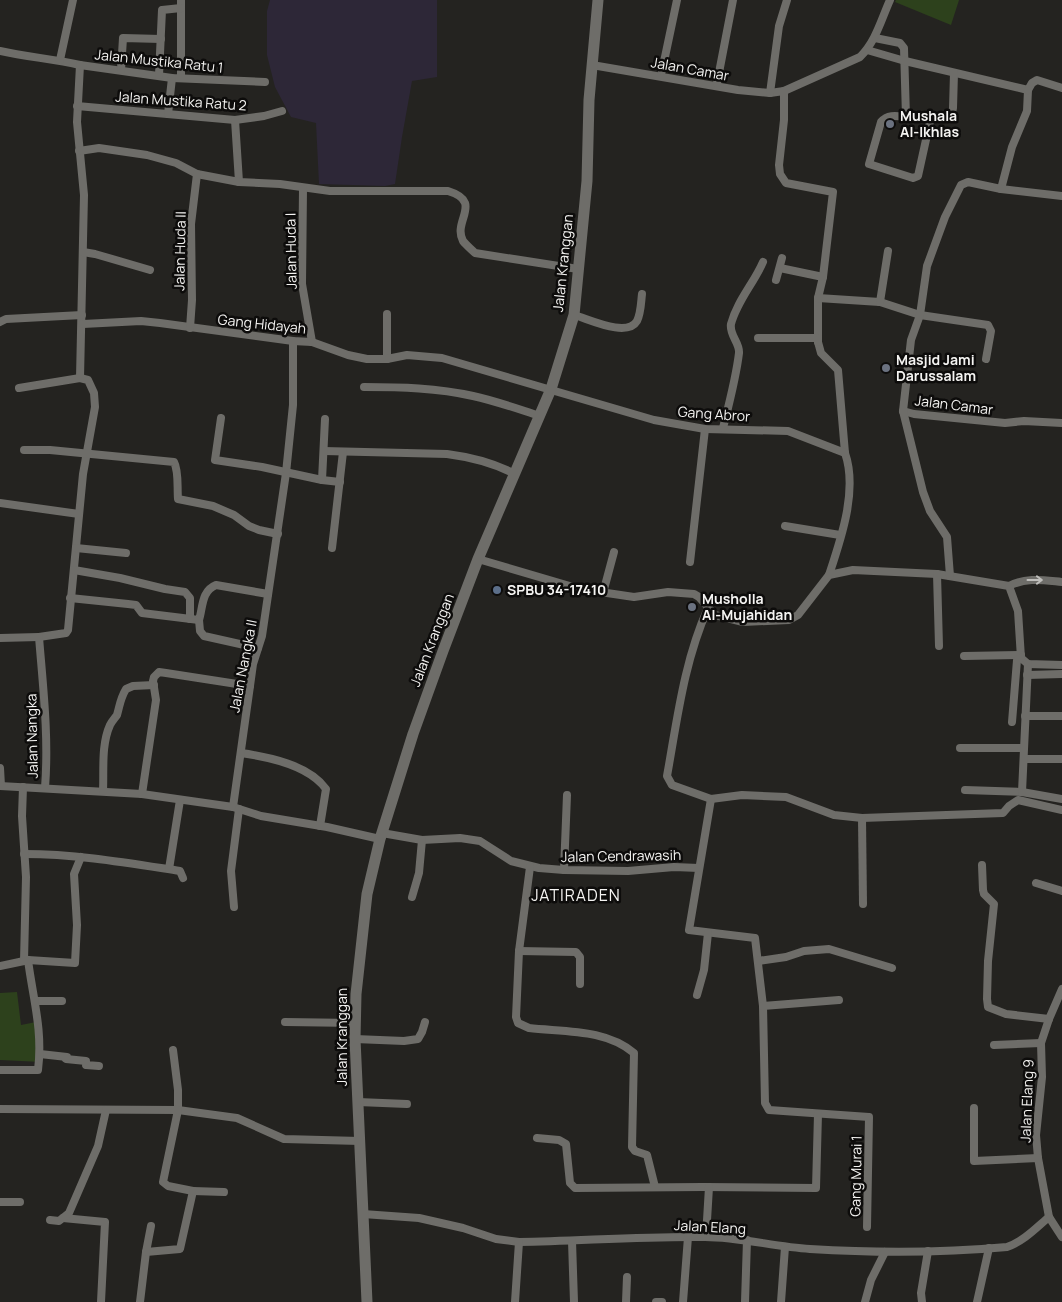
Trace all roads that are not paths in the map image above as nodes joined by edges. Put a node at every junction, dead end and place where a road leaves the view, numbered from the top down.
1 (73, 0) edge
2 (598, 0) edge
3 (677, 0) edge
4 (733, 0) edge
5 (788, 0) edge
6 (890, 0) edge
7 (181, 4) edge
8 (875, 38) junction
9 (161, 39) junction
10 (868, 50) junction
11 (0, 51) edge
12 (60, 60) junction
13 (905, 61) junction
14 (80, 65) junction
15 (592, 66) junction
16 (121, 70) junction
17 (662, 72) dead end
18 (954, 72) junction
19 (159, 75) junction
20 (172, 78) junction
21 (181, 78) junction
22 (265, 82) dead end
23 (717, 83) dead end
24 (1062, 88) edge
25 (1028, 90) junction
26 (784, 91) junction
27 (770, 93) junction
28 (77, 106) junction
29 (282, 112) dead end
30 (168, 114) junction
31 (906, 116) junction
32 (931, 117) junction
33 (235, 120) junction
34 (79, 151) junction
35 (197, 174) junction
36 (239, 182) junction
37 (302, 188) junction
38 (1001, 188) junction
39 (1062, 196) edge
40 (888, 251) dead end
41 (83, 252) junction
42 (782, 258) dead end
43 (763, 262) dead end
44 (780, 268) junction
45 (150, 270) dead end
46 (578, 270) junction
47 (822, 277) junction
48 (776, 280) dead end
49 (642, 294) dead end
50 (818, 298) junction
51 (880, 302) junction
52 (386, 314) dead end
53 (82, 315) junction
54 (574, 315) junction
55 (920, 315) junction
56 (0, 322) edge
57 (83, 324) junction
58 (190, 328) junction
59 (758, 338) dead end
60 (292, 341) junction
61 (312, 342) junction
62 (818, 342) junction
63 (387, 359) junction
64 (986, 359) dead end
65 (80, 378) junction
66 (364, 387) dead end
67 (19, 388) dead end
68 (551, 389) junction
69 (904, 411) junction
70 (540, 416) junction
71 (221, 418) dead end
72 (325, 419) dead end
73 (1062, 423) edge
74 (723, 428) junction
75 (705, 429) junction
76 (24, 450) dead end
77 (324, 451) junction
78 (343, 452) junction
79 (86, 453) junction
80 (846, 453) junction
81 (286, 472) junction
82 (515, 474) junction
83 (322, 480) junction
84 (340, 482) junction
85 (0, 503) edge
86 (79, 514) junction
87 (785, 526) dead end
88 (278, 534) junction
89 (840, 535) junction
90 (76, 548) junction
91 (332, 548) dead end
92 (614, 552) dead end
93 (126, 553) dead end
94 (478, 559) junction
95 (690, 562) dead end
96 (74, 570) junction
97 (937, 574) junction
98 (829, 575) junction
99 (950, 576) junction
100 (1062, 582) edge
101 (1009, 586) junction
102 (603, 593) junction
103 (268, 594) junction
104 (70, 598) junction
105 (708, 608) junction
106 (190, 619) junction
107 (200, 620) junction
108 (40, 637) junction
109 (0, 638) edge
110 (939, 646) dead end
111 (258, 648) junction
112 (964, 656) dead end
113 (1021, 656) junction
114 (1028, 664) junction
115 (1062, 665) edge
116 (1062, 674) edge
117 (1027, 675) junction
118 (154, 685) junction
119 (250, 686) junction
120 (1025, 716) junction
121 (1062, 716) edge
122 (1012, 722) dead end
123 (960, 748) dead end
124 (1023, 748) junction
125 (242, 753) junction
126 (1024, 759) junction
127 (1062, 760) edge
128 (0, 768) edge
129 (0, 786) edge
130 (23, 787) junction
131 (45, 788) junction
132 (965, 790) dead end
133 (103, 791) junction
134 (1022, 792) junction
135 (142, 794) junction
136 (567, 795) dead end
137 (711, 799) junction
138 (1062, 799) edge
139 (180, 800) junction
140 (236, 808) junction
141 (1062, 810) edge
142 (862, 818) junction
143 (320, 826) junction
144 (381, 836) junction
145 (422, 840) junction
146 (24, 854) junction
147 (81, 857) junction
148 (982, 865) dead end
149 (530, 866) junction
150 (699, 868) junction
151 (169, 870) junction
152 (564, 870) junction
153 (183, 878) dead end
154 (1036, 883) dead end
155 (1062, 891) edge
156 (412, 897) dead end
157 (863, 904) dead end
158 (234, 907) dead end
159 (708, 933) junction
160 (519, 951) junction
161 (26, 961) junction
162 (758, 961) junction
163 (0, 966) edge
164 (892, 968) dead end
165 (580, 984) dead end
166 (1062, 989) edge
167 (697, 995) dead end
168 (839, 1000) dead end
169 (35, 1001) junction
170 (62, 1001) dead end
171 (763, 1006) junction
172 (1049, 1019) junction
173 (285, 1022) dead end
174 (425, 1022) dead end
175 (356, 1023) junction
176 (356, 1039) junction
177 (1041, 1043) junction
178 (994, 1045) dead end
179 (173, 1050) dead end
180 (40, 1054) junction
181 (99, 1066) dead end
182 (0, 1070) edge
183 (358, 1102) junction
184 (407, 1104) dead end
185 (974, 1108) dead end
186 (0, 1109) edge
187 (106, 1110) junction
188 (178, 1110) junction
189 (818, 1114) junction
190 (537, 1138) dead end
191 (360, 1141) junction
192 (1038, 1158) junction
193 (655, 1187) junction
194 (709, 1187) junction
195 (193, 1191) junction
196 (224, 1192) dead end
197 (0, 1202) edge
198 (20, 1202) dead end
199 (363, 1214) junction
200 (1049, 1217) junction
201 (63, 1218) junction
202 (50, 1220) dead end
203 (151, 1226) dead end
204 (867, 1227) dead end
205 (688, 1237) junction
206 (706, 1237) junction
207 (1062, 1237) edge
208 (747, 1240) junction
209 (572, 1241) junction
210 (519, 1242) junction
211 (785, 1248) junction
212 (989, 1248) junction
213 (928, 1251) junction
214 (146, 1252) junction
215 (885, 1252) junction
216 (627, 1277) dead end
217 (101, 1302) edge
218 (140, 1302) edge
219 (367, 1302) edge
220 (515, 1302) edge
221 (574, 1302) edge
222 (626, 1302) edge
223 (656, 1302) edge
224 (662, 1302) edge
225 (683, 1302) edge
226 (745, 1302) edge
227 (781, 1302) edge
228 (865, 1302) edge
229 (922, 1302) edge
230 (977, 1302) edge

1 - 12 street
2 - 15 main road, Jalan Kranggan
3 - 17 street
4 - 23 street
5 - 27 street
6 - 8 street, Jalan Camar
7 - 9 street
7 - 21 street
8 - 10 street, Jalan Camar
8 - 13 street
9 - 16 street
9 - 19 street
10 - 13 street
10 - 26 street, Jalan Camar
11 - 12 street, Jalan Mustika Ratu 1
12 - 14 street, Jalan Mustika Ratu 1
13 - 18 street
13 - 31 street
14 - 16 street, Jalan Mustika Ratu 1
14 - 28 street
15 - 27 street, Jalan Camar
15 - 46 main road, Jalan Kranggan
16 - 19 street, Jalan Mustika Ratu 1
18 - 25 street
18 - 32 street
19 - 20 street, Jalan Mustika Ratu 1
20 - 21 street, Jalan Mustika Ratu 1
20 - 30 street
21 - 22 street, Jalan Mustika Ratu 1
24 - 25 street
25 - 38 street
26 - 27 street, Jalan Camar
26 - 47 street
28 - 30 street, Jalan Mustika Ratu 2
28 - 34 street
29 - 33 street, Jalan Mustika Ratu 2
30 - 33 street, Jalan Mustika Ratu 2
31 - 32 street
31 - 32 street
33 - 36 street
34 - 35 street
34 - 41 street
35 - 36 street
35 - 58 street, Jalan Huda II
36 - 37 street
37 - 46 street
37 - 61 street, Jalan Huda I
38 - 39 street
38 - 55 street, Jalan Camar
40 - 51 street
41 - 45 street
41 - 53 street
42 - 44 street
43 - 74 street
44 - 47 street
44 - 48 street
46 - 54 main road, Jalan Kranggan
47 - 50 street
49 - 54 street
50 - 51 street
50 - 62 street
51 - 55 street
52 - 63 street
53 - 56 street
53 - 57 street
54 - 68 main road, Jalan Kranggan
55 - 64 street
55 - 69 street, Jalan Camar
57 - 58 street, Gang Hidayah
57 - 65 street
58 - 60 street, Gang Hidayah
59 - 62 street
60 - 61 street, Gang Hidayah
60 - 81 street, Jalan Nangka II
61 - 63 street, Gang Hidayah
62 - 80 street
63 - 68 street, Gang Hidayah
65 - 67 street
65 - 79 street
66 - 70 street
68 - 70 main road, Jalan Kranggan
68 - 75 street, Gang Abror
69 - 73 street, Jalan Camar
69 - 99 street
70 - 82 main road, Jalan Kranggan
71 - 81 street
72 - 77 street
74 - 75 street, Gang Abror
74 - 80 street, Gang Abror
75 - 95 street
76 - 79 street
77 - 78 street
77 - 83 street
78 - 82 street
78 - 84 street
79 - 86 street
79 - 88 street
80 - 89 street
81 - 83 street
81 - 88 street, Jalan Nangka II
82 - 94 main road, Jalan Kranggan
83 - 84 street
84 - 91 street
85 - 86 street
86 - 90 street
87 - 89 street
88 - 103 street, Jalan Nangka II
89 - 98 street
90 - 93 street
90 - 96 street
92 - 102 street
94 - 102 street
94 - 144 main road, Jalan Kranggan
96 - 104 street
96 - 106 street
97 - 98 street
97 - 99 street
97 - 110 street
98 - 105 street
99 - 101 street
101 -> 100 street
101 - 113 street
102 - 105 street
103 - 107 street
103 - 111 street, Jalan Nangka II
104 - 106 street
104 - 108 street
105 - 137 street
106 - 107 street
107 - 111 street
108 - 109 street
108 - 131 street, Jalan Nangka
111 - 119 street, Jalan Nangka II
112 - 113 street
113 - 114 street
113 - 122 street
114 - 115 street
114 - 117 street
116 - 117 street
117 - 120 street
118 - 119 street
118 - 133 street
118 - 135 street
119 - 125 street, Jalan Nangka II
120 - 121 street
120 - 124 street
123 - 124 street
124 - 126 street
125 - 140 street, Jalan Nangka II
125 - 143 street
126 - 127 street
126 - 134 street
128 - 129 street
129 - 130 street
130 - 131 street
130 - 146 street
131 - 133 street, Jalan Nangka
132 - 134 street
133 - 135 street, Jalan Nangka
134 - 138 street
135 - 139 street, Jalan Nangka
136 - 152 street
137 - 142 street
137 - 150 street
139 - 140 street, Jalan Nangka
139 - 151 street
140 - 143 street, Jalan Nangka
140 - 158 street, Jalan Nangka II
141 - 142 street
142 - 157 street
143 - 144 street, Jalan Nangka
144 - 145 street, Jalan Cendrawasih
144 - 175 main road, Jalan Kranggan
145 - 149 street, Jalan Cendrawasih
145 - 156 street
146 - 147 street
146 - 161 street
147 - 151 street
147 - 161 street
148 - 172 street
149 - 152 street, Jalan Cendrawasih
149 - 160 street
150 - 152 street, Jalan Cendrawasih
150 - 159 street, Jalan Cendrawasih
151 - 153 street
154 - 155 street
159 - 162 street, Jalan Cendrawasih
159 - 167 street
160 - 165 street
160 - 193 street
161 - 163 street
161 - 169 street
162 - 164 street
162 - 171 street, Jalan Cendrawasih
166 - 172 street, Jalan Elang 9
168 - 171 street
169 - 170 street
169 - 180 street
171 - 189 street, Jalan Cendrawasih
172 - 177 street, Jalan Elang 9
173 - 175 street
174 - 176 street
175 - 176 main road, Jalan Kranggan
176 - 183 main road, Jalan Kranggan
177 - 178 street
177 - 192 street, Jalan Elang 9
179 - 188 street
180 - 181 street
180 - 182 street
183 - 184 street
183 - 191 main road, Jalan Kranggan
185 - 192 street
186 - 187 street
187 - 188 street
187 - 201 street
188 - 191 street
188 - 195 street
189 - 194 street
189 - 204 street, Gang Murai 1
190 - 193 street
191 - 199 main road, Jalan Kranggan
192 - 200 street, Jalan Elang 9
193 - 194 street
194 - 206 street
195 - 196 street
195 - 214 street
197 - 198 street
199 - 210 street, Jalan Elang
199 - 219 main road, Jalan Kranggan
200 - 207 street
200 - 212 street, Jalan Elang
201 - 202 street
201 - 217 street
203 - 214 street
205 - 206 street, Jalan Elang
205 - 209 street, Jalan Elang
205 - 225 street
206 - 208 street, Jalan Elang
208 - 211 street, Jalan Elang
208 - 226 street
209 - 210 street, Jalan Elang
209 - 221 street
210 - 220 street
211 - 215 street, Jalan Elang
211 - 227 street
212 - 213 street, Jalan Elang
212 - 230 street
213 - 215 street, Jalan Elang
213 - 229 street
214 - 218 street
215 - 228 street
216 - 222 street
223 - 224 street

